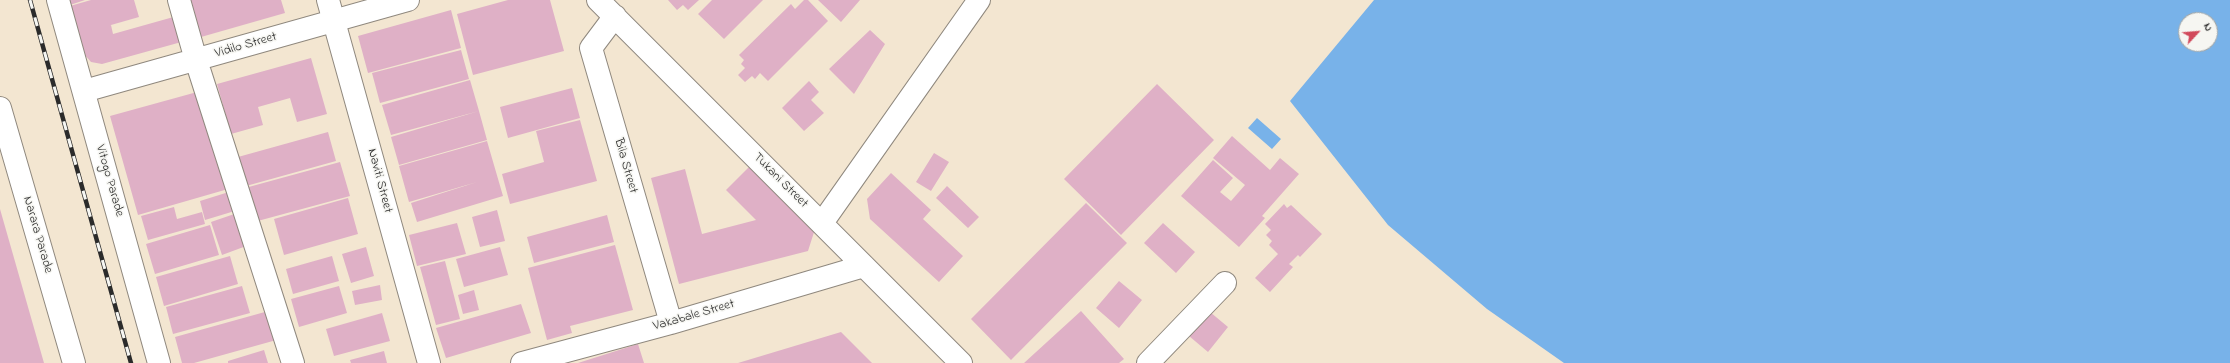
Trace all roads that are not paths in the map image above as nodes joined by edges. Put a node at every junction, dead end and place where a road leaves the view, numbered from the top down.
1 (58, 0) edge
2 (179, 0) edge
3 (408, 0) edge
4 (598, 0) edge
5 (978, 0) edge
6 (331, 10) edge
7 (615, 16) junction
8 (196, 60) junction
9 (84, 91) junction
10 (0, 108) edge
11 (822, 223) junction
12 (864, 266) junction
13 (1225, 283) dead end
14 (671, 323) junction
15 (74, 363) edge
16 (159, 363) edge
17 (293, 363) edge
18 (429, 363) edge
19 (522, 363) edge
20 (961, 363) edge
21 (1148, 363) edge

1 - 9 street, Vitogo Parade
2 - 8 street
3 - 6 street, Vidilo Street
4 - 7 street, Tukani Street
5 - 11 street
6 - 8 street, Vidilo Street
6 - 18 street, Naviti Street
7 - 11 street, Tukani Street
7 - 14 street, Bila Street
8 - 9 street, Vidilo Street
8 - 17 street
9 - 16 street, Vitogo Parade
10 - 15 street, Narara Parade
11 - 12 street, Tukani Street
12 - 14 street, Vakabale Street
12 - 20 street, Tukani Street
13 - 21 street
14 - 19 street, Vakabale Street

